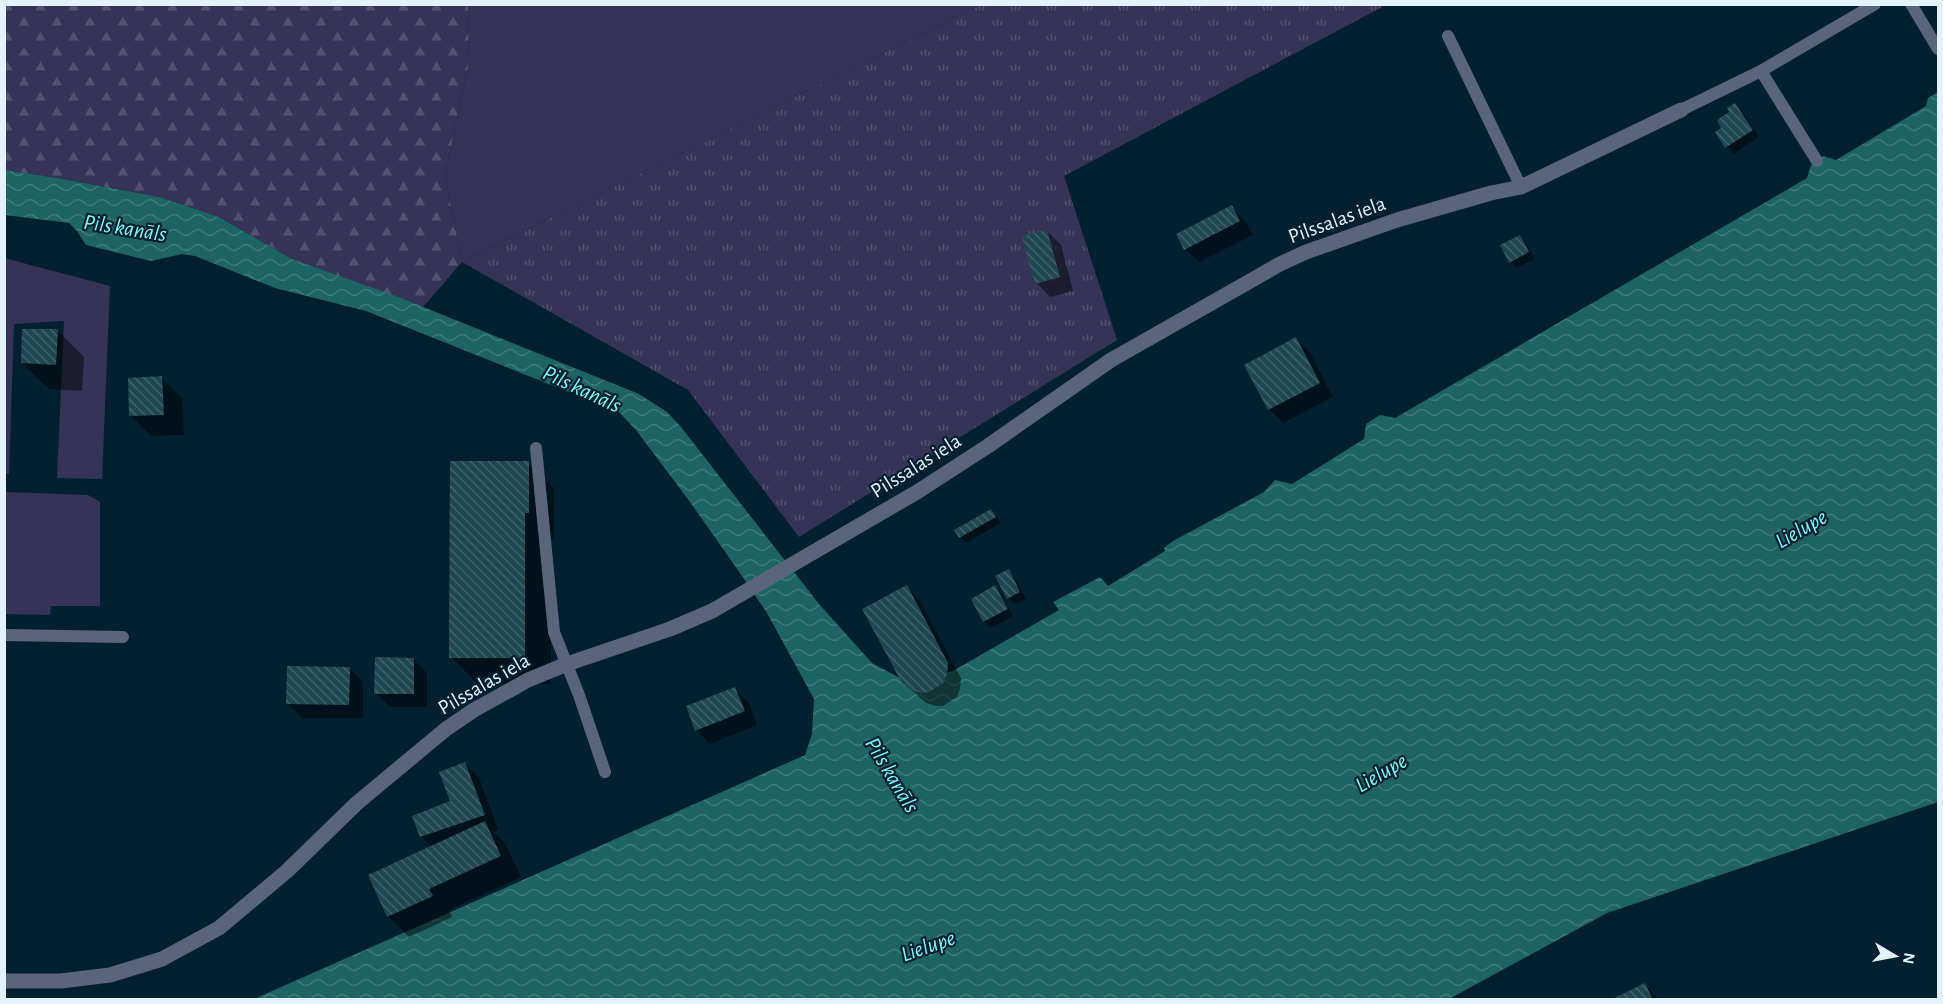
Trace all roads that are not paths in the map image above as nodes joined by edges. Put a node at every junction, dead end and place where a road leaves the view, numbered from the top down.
1 (1875, 4) edge
2 (1911, 4) edge
3 (1448, 36) dead end
4 (1938, 49) edge
5 (1761, 71) junction
6 (1681, 110) joint
7 (1817, 161) dead end
8 (1521, 187) junction
9 (536, 448) dead end
10 (4, 635) edge
11 (123, 637) dead end
12 (567, 664) junction
13 (605, 772) dead end
14 (4, 981) edge

1 - 5 lane, Pilssalas iela
2 - 4 lane
3 - 8 lane
5 - 6 lane, Pilssalas iela
5 - 7 lane
6 - 8 street, Pilssalas iela
8 - 12 street, Pilssalas iela
9 - 12 lane
10 - 11 lane
12 - 13 lane
12 - 14 street, Pilssalas iela

